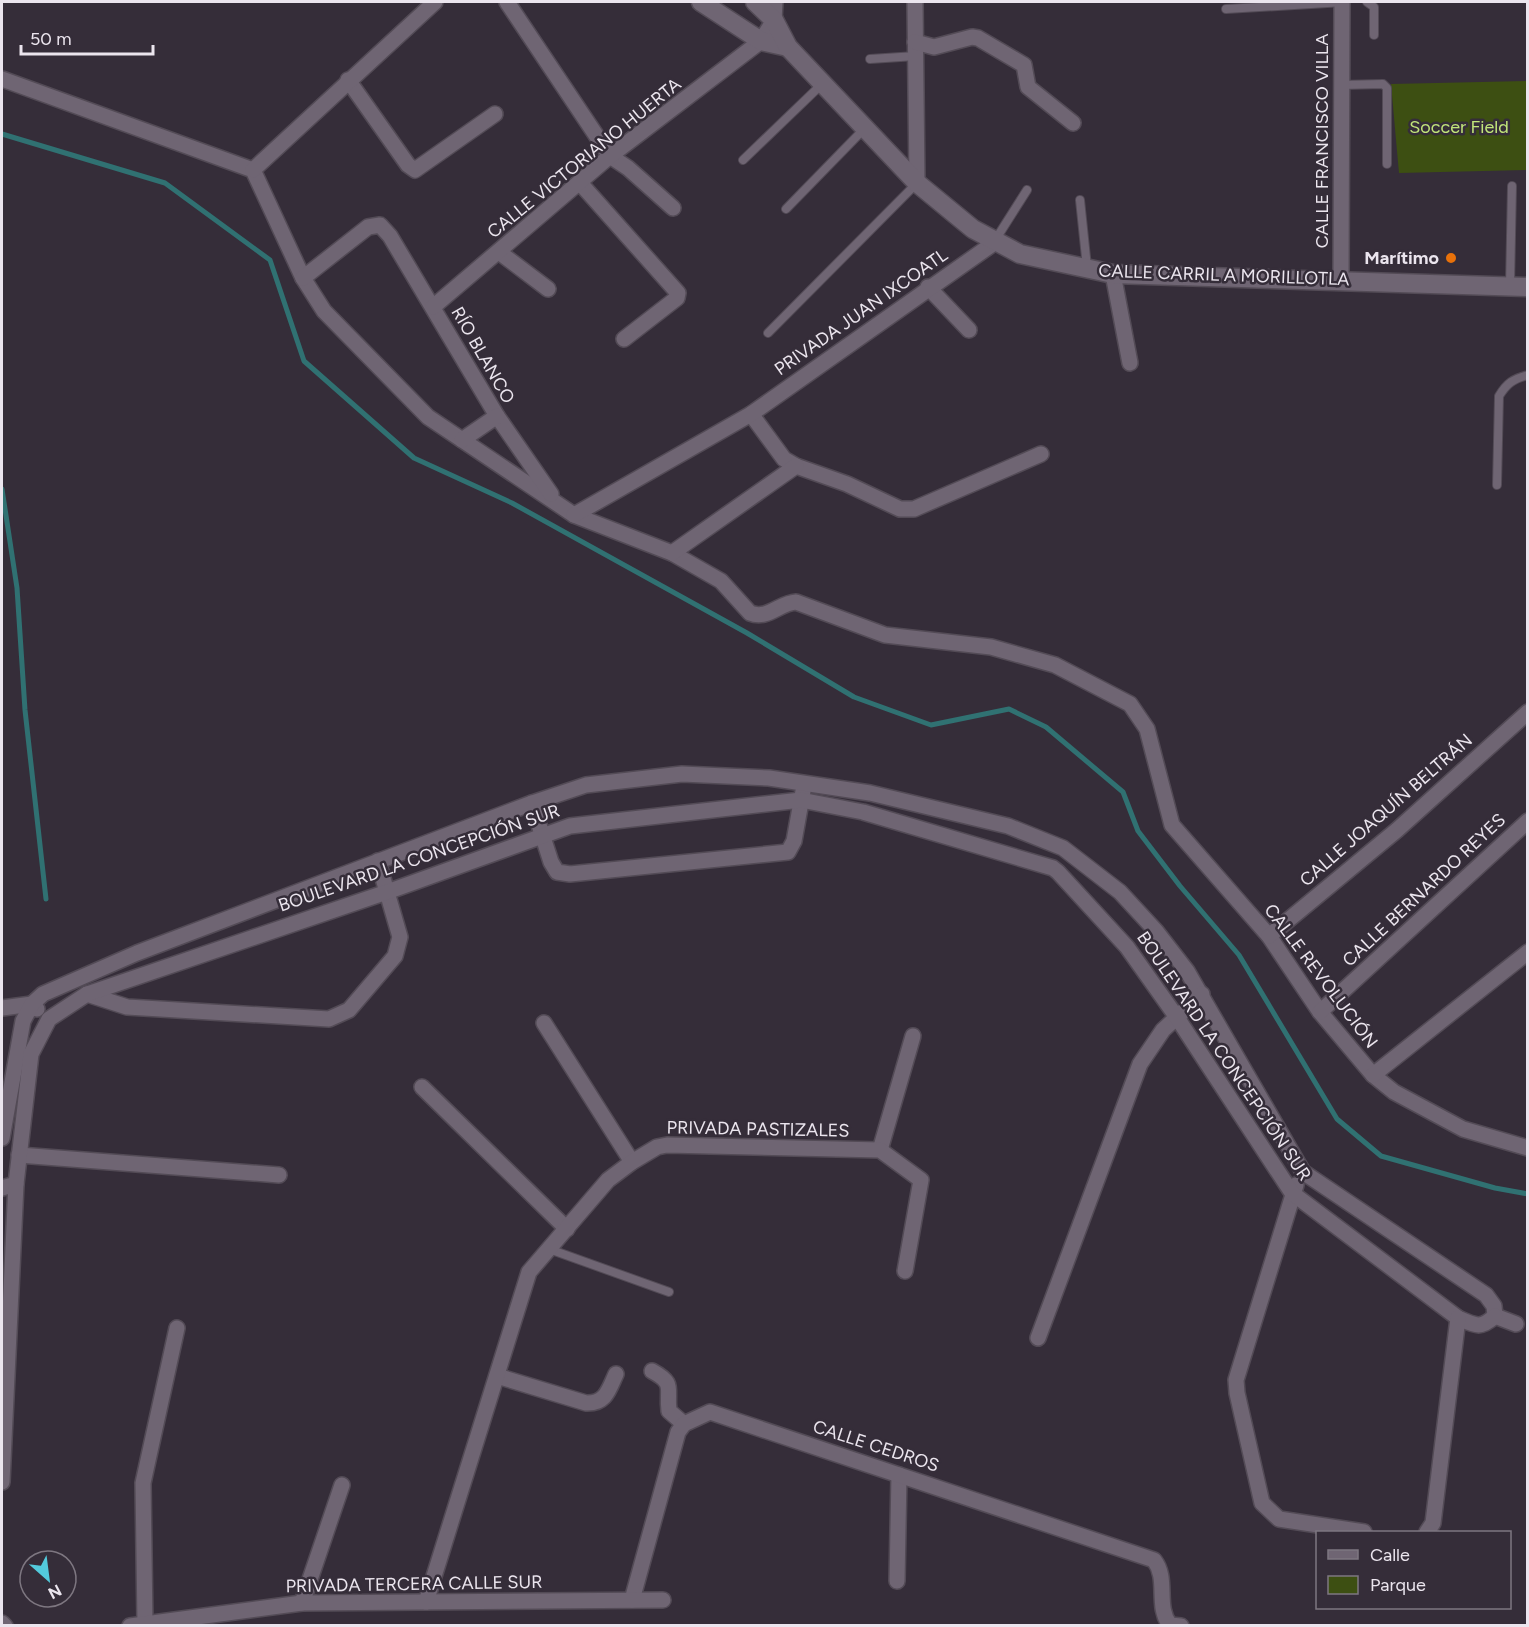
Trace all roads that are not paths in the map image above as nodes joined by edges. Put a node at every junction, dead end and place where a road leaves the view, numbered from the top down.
1 (435, 2) edge
2 (507, 2) edge
3 (701, 2) edge
4 (756, 2) edge
5 (775, 2) edge
6 (915, 2) edge
7 (1343, 2) edge
8 (1367, 2) edge
9 (1226, 9) dead end
10 (774, 20) junction
11 (1374, 34) dead end
12 (761, 41) junction
13 (788, 47) junction
14 (916, 49) junction
15 (870, 59) dead end
16 (2, 79) edge
17 (348, 80) junction
18 (822, 84) junction
19 (1341, 85) junction
20 (495, 114) dead end
21 (1073, 123) dead end
22 (866, 128) junction
23 (610, 156) junction
24 (743, 160) dead end
25 (1387, 164) dead end
26 (253, 170) junction
27 (917, 183) junction
28 (581, 184) junction
29 (1512, 186) dead end
30 (1027, 190) dead end
31 (1080, 200) dead end
32 (674, 208) dead end
33 (786, 209) dead end
34 (994, 243) junction
35 (500, 252) junction
36 (1088, 270) junction
37 (1113, 274) junction
38 (303, 278) junction
39 (1341, 280) junction
40 (928, 287) junction
41 (1519, 287) edge
42 (548, 289) dead end
43 (433, 307) junction
44 (969, 330) dead end
45 (768, 333) dead end
46 (624, 339) dead end
47 (1130, 363) dead end
48 (1527, 375) edge
49 (751, 414) junction
50 (497, 416) junction
51 (462, 440) junction
52 (1041, 454) dead end
53 (796, 466) junction
54 (1497, 485) dead end
55 (556, 502) junction
56 (574, 515) junction
57 (672, 553) junction
58 (1527, 712) edge
59 (804, 782) junction
60 (801, 800) junction
61 (532, 803) junction
62 (1527, 821) edge
63 (542, 834) junction
64 (378, 861) junction
65 (387, 892) junction
66 (1269, 936) junction
67 (1527, 952) edge
68 (87, 994) junction
69 (1202, 994) junction
70 (32, 1004) junction
71 (2, 1008) edge
72 (1320, 1012) junction
73 (1176, 1016) junction
74 (49, 1019) junction
75 (544, 1023) dead end
76 (913, 1036) dead end
77 (1372, 1075) junction
78 (422, 1087) dead end
79 (2, 1138) edge
80 (1527, 1148) edge
81 (880, 1150) junction
82 (19, 1155) junction
83 (632, 1162) junction
84 (1303, 1172) junction
85 (279, 1175) dead end
86 (9, 1186) edge
87 (1292, 1193) junction
88 (567, 1228) junction
89 (549, 1249) junction
90 (905, 1270) dead end
91 (669, 1292) dead end
92 (1495, 1316) junction
93 (1458, 1318) junction
94 (1516, 1324) dead end
95 (177, 1328) dead end
96 (1038, 1338) dead end
97 (652, 1371) dead end
98 (616, 1374) dead end
99 (497, 1376) junction
100 (684, 1424) junction
101 (2, 1455) edge
102 (898, 1475) junction
103 (2, 1482) edge
104 (342, 1485) dead end
105 (1352, 1531) edge
106 (1428, 1531) edge
107 (897, 1581) dead end
108 (632, 1600) junction
109 (663, 1600) dead end
110 (426, 1602) junction
111 (302, 1603) junction
112 (138, 1625) edge
113 (1181, 1626) edge

1 - 17 street
2 - 23 street
3 - 12 street
4 - 10 street, CALLE CARRIL A MORILLOTLA
5 - 10 street
6 - 14 street
7 - 9 lane
7 - 19 street, CALLE FRANCISCO VILLA
8 - 11 lane
10 - 12 street
10 - 13 street, CALLE CARRIL A MORILLOTLA
12 - 13 street
12 - 23 street, CALLE VICTORIANO HUERTA
13 - 18 street, CALLE CARRIL A MORILLOTLA
14 - 15 lane
14 - 21 street
14 - 27 street
16 - 26 street
17 - 20 street
17 - 26 street
18 - 22 street, CALLE CARRIL A MORILLOTLA
18 - 24 lane
19 - 25 lane
19 - 39 street, CALLE FRANCISCO VILLA
22 - 27 street, CALLE CARRIL A MORILLOTLA
22 - 33 lane
23 - 28 street, CALLE VICTORIANO HUERTA
23 - 32 street
26 - 38 street
27 - 34 street, CALLE CARRIL A MORILLOTLA
27 - 45 lane
28 - 35 street, CALLE VICTORIANO HUERTA
28 - 46 street
29 - 41 lane
30 - 34 lane
31 - 36 lane
34 - 36 street, CALLE CARRIL A MORILLOTLA
34 - 40 street, PRIVADA JUAN IXCOATL
35 - 42 street
35 - 43 street, CALLE VICTORIANO HUERTA
36 - 37 street, CALLE CARRIL A MORILLOTLA
37 - 39 street, CALLE CARRIL A MORILLOTLA
37 - 47 street
38 - 43 street, RÍO BLANCO
38 - 51 street
39 - 41 street, CALLE CARRIL A MORILLOTLA
40 - 44 street
40 - 49 street, PRIVADA JUAN IXCOATL
43 - 50 street, RÍO BLANCO
48 - 54 lane
49 - 53 street
49 - 56 street, PRIVADA JUAN IXCOATL
50 - 51 street
50 - 55 street, RÍO BLANCO
51 - 55 street
52 - 53 street
53 - 57 street
55 - 56 street
56 - 57 street
57 - 66 street, CALLE REVOLUCIÓN
58 - 66 street, CALLE JOAQUÍN BELTRÁN
59 - 60 street
59 - 61 street, BOULEVARD LA CONCEPCIÓN SUR
59 - 69 street, BOULEVARD LA CONCEPCIÓN SUR
60 - 63 street, BOULEVARD LA CONCEPCIÓN SUR
60 - 63 street
60 - 73 street, BOULEVARD LA CONCEPCIÓN SUR
61 - 63 street
61 - 64 street, BOULEVARD LA CONCEPCIÓN SUR
62 - 72 street, CALLE BERNARDO REYES
63 - 65 street, BOULEVARD LA CONCEPCIÓN SUR
64 - 65 street
64 - 70 street, BOULEVARD LA CONCEPCIÓN SUR
65 - 68 street, BOULEVARD LA CONCEPCIÓN SUR
65 - 68 street
66 - 72 street, CALLE REVOLUCIÓN
67 - 77 street
68 - 74 street, BOULEVARD LA CONCEPCIÓN SUR
69 - 73 street
69 - 84 street, BOULEVARD LA CONCEPCIÓN SUR
70 - 71 street
70 - 74 street
70 - 79 street
72 - 77 street, CALLE REVOLUCIÓN
73 - 87 street, BOULEVARD LA CONCEPCIÓN SUR
73 - 96 street
74 - 82 street, BOULEVARD LA CONCEPCIÓN SUR
75 - 83 street
76 - 81 street
77 - 80 street, CALLE REVOLUCIÓN
78 - 88 street
81 - 83 street, PRIVADA PASTIZALES
81 - 90 street
82 - 85 street
82 - 86 street, BOULEVARD LA CONCEPCIÓN SUR
83 - 88 street, PRIVADA PASTIZALES
84 - 87 street
84 - 92 street, BOULEVARD LA CONCEPCIÓN SUR
86 - 101 street, BOULEVARD LA CONCEPCIÓN SUR
87 - 93 street, BOULEVARD LA CONCEPCIÓN SUR
87 - 105 street
88 - 89 street, PRIVADA PASTIZALES
89 - 91 lane
89 - 99 street, PRIVADA PASTIZALES
92 - 93 street, BOULEVARD LA CONCEPCIÓN SUR
92 - 94 street
93 - 106 street
95 - 112 street
97 - 100 street
98 - 99 street
99 - 110 street, PRIVADA PASTIZALES
100 - 102 street, CALLE CEDROS
100 - 108 street
101 - 103 street, BOULEVARD LA CONCEPCIÓN SUR
102 - 107 street
102 - 113 street, CALLE CEDROS
104 - 111 street
108 - 109 street, PRIVADA TERCERA CALLE SUR
108 - 110 street, PRIVADA TERCERA CALLE SUR
110 - 111 street, PRIVADA TERCERA CALLE SUR
111 - 112 street, PRIVADA TERCERA CALLE SUR

